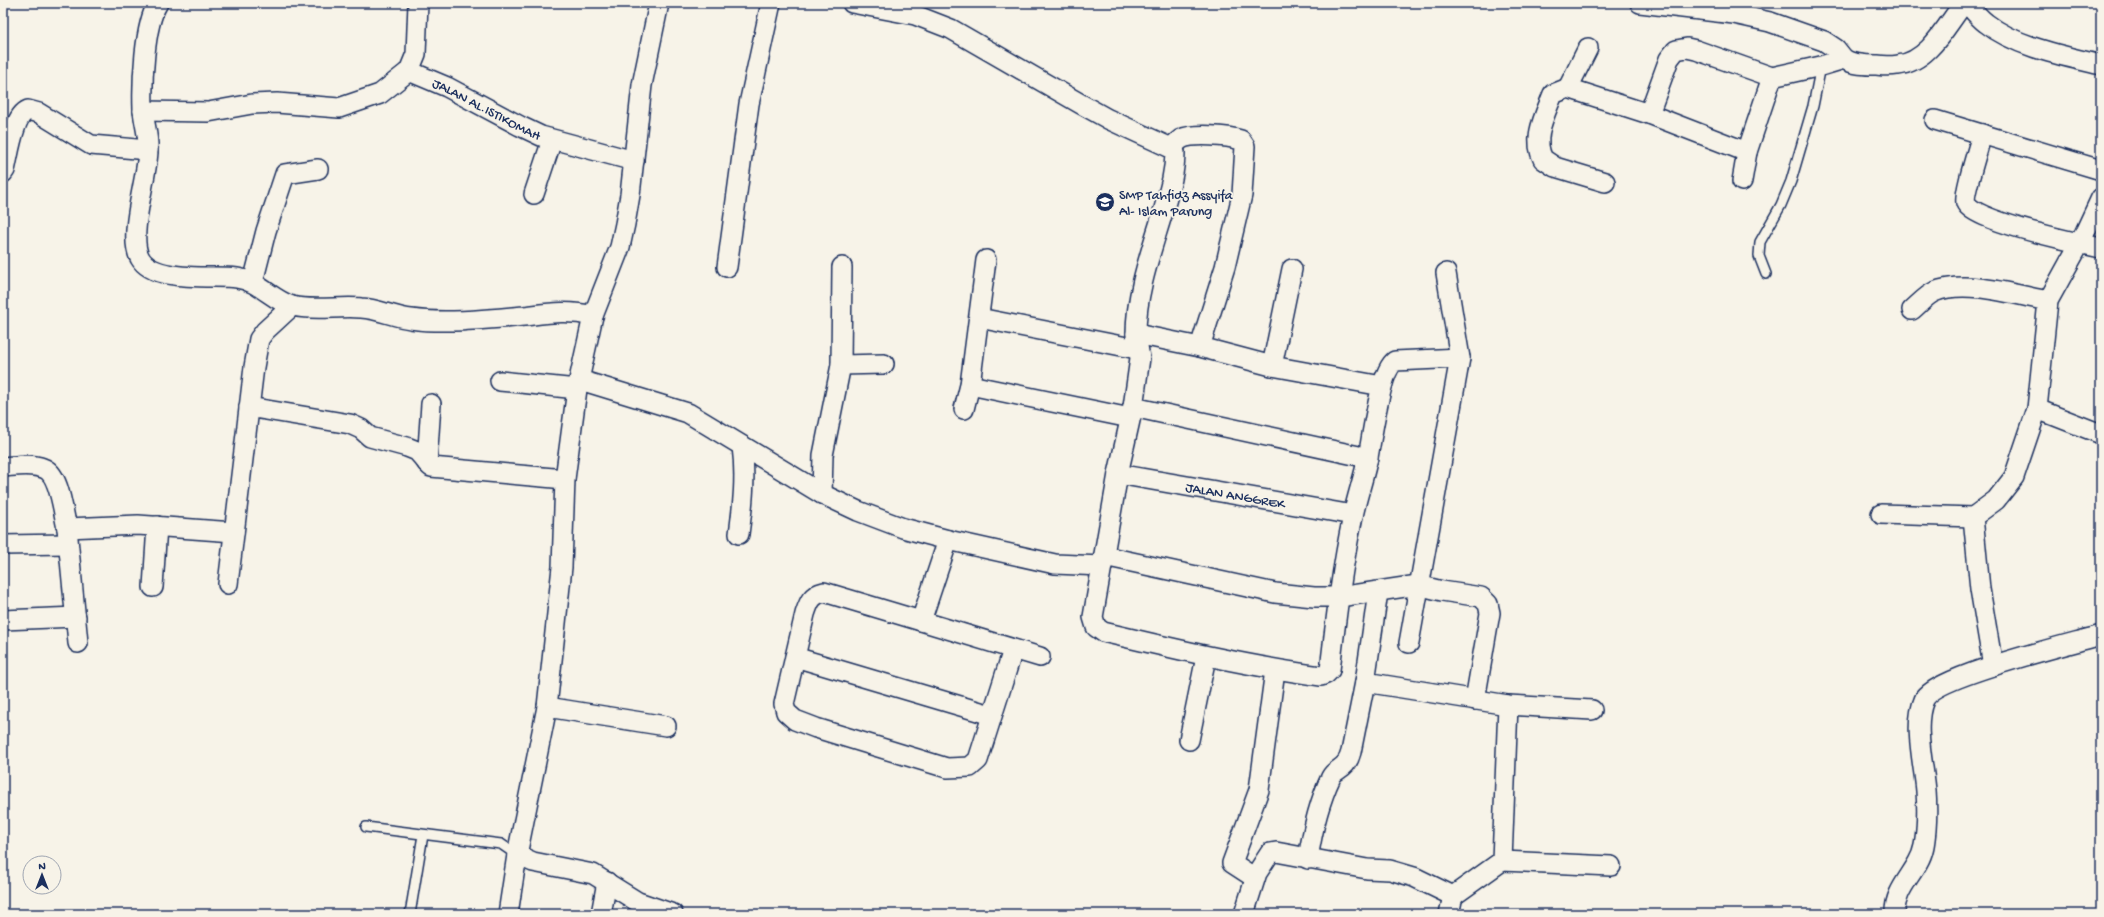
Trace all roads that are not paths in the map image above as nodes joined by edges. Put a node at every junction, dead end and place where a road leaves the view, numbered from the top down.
1 (158, 3) edge
2 (418, 3) edge
3 (660, 3) edge
4 (771, 3) edge
5 (852, 3) edge
6 (1640, 3) edge
7 (1964, 3) edge
8 (1967, 3) edge
9 (1588, 48) dead end
10 (1844, 59) junction
11 (2101, 65) edge
12 (1821, 66) junction
13 (409, 71) junction
14 (1772, 77) junction
15 (1568, 88) junction
16 (143, 111) junction
17 (1648, 114) junction
18 (1935, 120) dead end
19 (1982, 134) junction
20 (552, 140) junction
21 (1171, 148) junction
22 (148, 150) junction
23 (1747, 152) junction
24 (634, 161) junction
25 (318, 169) dead end
26 (2101, 170) edge
27 (3, 173) edge
28 (1742, 181) dead end
29 (1605, 182) dead end
30 (534, 194) dead end
31 (2101, 198) edge
32 (2080, 243) junction
33 (2101, 248) edge
34 (986, 260) dead end
35 (727, 268) dead end
36 (842, 268) dead end
37 (1292, 270) dead end
38 (1446, 273) dead end
39 (1766, 274) dead end
40 (253, 282) junction
41 (2048, 301) junction
42 (292, 306) junction
43 (1912, 310) dead end
44 (593, 316) junction
45 (979, 318) junction
46 (1137, 342) junction
47 (1200, 347) junction
48 (1460, 358) junction
49 (884, 364) dead end
50 (841, 365) junction
51 (1272, 366) junction
52 (500, 380) dead end
53 (578, 384) junction
54 (970, 385) junction
55 (1382, 386) junction
56 (431, 404) dead end
57 (249, 406) junction
58 (964, 409) dead end
59 (2037, 409) junction
60 (1131, 412) junction
61 (2101, 434) edge
62 (742, 446) junction
63 (1368, 458) junction
64 (427, 463) junction
65 (3, 467) edge
66 (1118, 474) junction
67 (565, 479) junction
68 (822, 494) junction
69 (1881, 514) dead end
70 (1353, 515) junction
71 (1973, 517) junction
72 (157, 526) junction
73 (234, 532) junction
74 (739, 534) dead end
75 (68, 536) junction
76 (948, 540) junction
77 (3, 545) edge
78 (1103, 561) junction
79 (228, 584) dead end
80 (1418, 585) junction
81 (154, 586) dead end
82 (1378, 592) junction
83 (1338, 597) junction
84 (76, 617) junction
85 (3, 620) edge
86 (921, 621) junction
87 (2101, 636) edge
88 (78, 643) dead end
89 (1409, 643) dead end
90 (1012, 650) junction
91 (795, 657) junction
92 (1206, 657) junction
93 (1040, 658) dead end
94 (1993, 666) junction
95 (1275, 670) junction
96 (1365, 682) junction
97 (1475, 700) junction
98 (1508, 705) junction
99 (547, 707) junction
100 (1592, 710) dead end
101 (991, 715) junction
102 (666, 726) dead end
103 (1189, 740) dead end
104 (366, 827) dead end
105 (423, 836) junction
106 (517, 855) junction
107 (1308, 859) junction
108 (1502, 861) junction
109 (1611, 866) dead end
110 (1255, 878) junction
111 (608, 882) junction
112 (1451, 905) edge
113 (410, 914) edge
114 (508, 914) edge
115 (601, 914) edge
116 (673, 914) edge
117 (1244, 914) edge
118 (1895, 914) edge

1 - 16 street
2 - 13 street
3 - 24 street
4 - 35 street
5 - 21 street
6 - 10 street
7 - 10 street
8 - 11 street
9 - 15 street
10 - 12 street
12 - 14 street
12 - 39 lane
13 - 16 street
13 - 20 street, JALAN AL.ISTIKOMAH
14 - 17 street
14 - 23 street
15 - 17 street
15 - 29 street
16 - 22 street
17 - 23 street
18 - 19 street
19 - 26 street
19 - 32 street
20 - 24 street, JALAN AL.ISTIKOMAH
20 - 30 street
21 - 46 street
21 - 47 street
22 - 27 street
22 - 40 street
23 - 28 street
24 - 44 street
25 - 40 street
31 - 32 street
32 - 33 street
32 - 41 street
34 - 45 street
36 - 50 street
37 - 51 street
38 - 48 street
40 - 42 street
41 - 43 street
41 - 59 street
42 - 44 street
42 - 57 street
44 - 53 street
45 - 46 street
45 - 54 street
46 - 47 street
46 - 60 street
47 - 51 street
48 - 55 street
48 - 80 street
49 - 50 street
50 - 68 street
51 - 55 street
52 - 53 street
53 - 62 street
53 - 67 street
54 - 58 street
54 - 60 street
55 - 63 street
56 - 64 street
57 - 64 street
57 - 73 street
59 - 61 street
59 - 71 street
60 - 63 street
60 - 66 street
62 - 68 street
62 - 74 street
63 - 70 street
64 - 67 street
65 - 75 street
66 - 70 street, JALAN ANGGREK
66 - 78 street
67 - 99 street
68 - 76 street
69 - 71 street
70 - 83 street
71 - 94 street
72 - 73 street
72 - 75 street
72 - 81 street
73 - 79 street
75 - 77 street
75 - 84 street
76 - 78 street
76 - 86 street
78 - 83 street
78 - 92 street
80 - 82 street
80 - 89 street
80 - 97 street
82 - 83 street
82 - 96 street
83 - 95 street
84 - 85 street
84 - 88 street
86 - 90 street
86 - 91 street
87 - 94 street
90 - 93 street
90 - 101 street
91 - 101 street
91 - 101 street
92 - 95 street
92 - 103 street
94 - 118 street
95 - 110 street
96 - 97 street
96 - 107 street
97 - 98 street
98 - 100 street
98 - 108 street
99 - 102 street
99 - 106 street
104 - 105 lane
105 - 106 lane
105 - 113 lane
106 - 111 street
106 - 114 street
107 - 110 street
107 - 112 street
108 - 109 street
108 - 112 street
110 - 117 street
111 - 115 street
111 - 116 street

